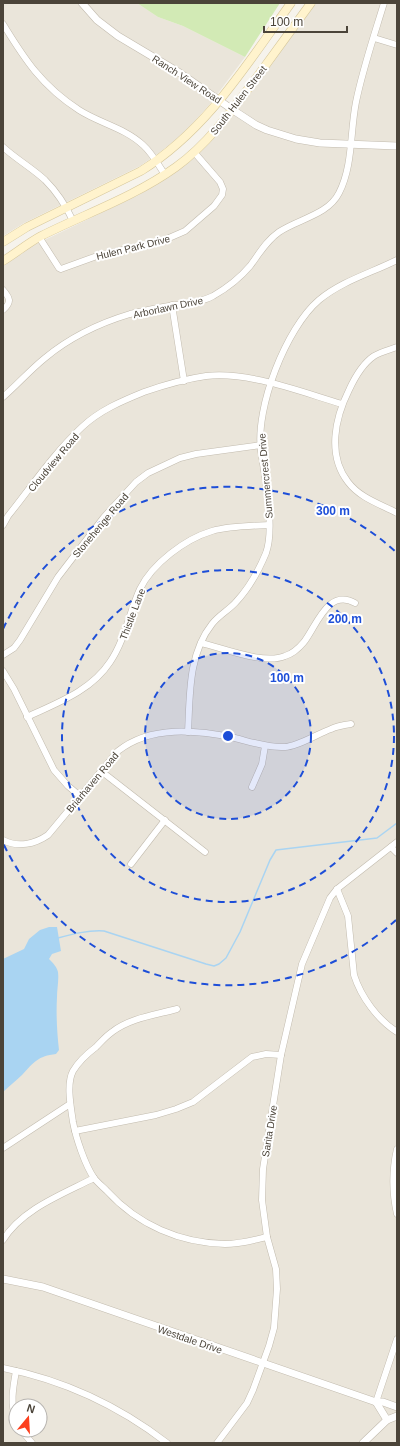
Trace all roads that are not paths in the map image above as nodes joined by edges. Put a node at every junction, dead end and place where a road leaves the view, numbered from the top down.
1 (82, 3) edge
2 (292, 3) edge
3 (311, 3) edge
4 (384, 3) edge
5 (3, 24) edge
6 (374, 38) junction
7 (397, 45) edge
8 (220, 100) junction
9 (233, 110) junction
10 (351, 144) junction
11 (397, 146) edge
12 (3, 147) edge
13 (194, 152) junction
14 (156, 161) junction
15 (165, 174) junction
16 (67, 208) junction
17 (73, 221) junction
18 (39, 237) junction
19 (3, 242) edge
20 (397, 260) edge
21 (3, 261) edge
22 (3, 290) edge
23 (172, 306) junction
24 (3, 310) edge
25 (397, 347) edge
26 (184, 381) junction
27 (271, 383) junction
28 (3, 397) edge
29 (342, 404) junction
30 (261, 445) junction
31 (397, 513) edge
32 (3, 525) edge
33 (269, 525) junction
34 (355, 603) dead end
35 (202, 642) junction
36 (3, 655) edge
37 (3, 671) edge
38 (27, 717) junction
39 (351, 724) dead end
40 (188, 732) junction
41 (265, 746) junction
42 (101, 771) junction
43 (252, 787) dead end
44 (80, 796) junction
45 (165, 820) junction
46 (3, 840) edge
47 (397, 842) edge
48 (391, 847) junction
49 (205, 852) dead end
50 (397, 853) edge
51 (130, 864) dead end
52 (337, 889) junction
53 (177, 1009) dead end
54 (397, 1032) edge
55 (281, 1054) junction
56 (70, 1104) junction
57 (75, 1131) junction
58 (3, 1148) edge
59 (397, 1149) edge
60 (94, 1178) junction
61 (397, 1214) edge
62 (267, 1237) junction
63 (3, 1240) edge
64 (3, 1280) edge
65 (397, 1339) edge
66 (263, 1364) junction
67 (3, 1368) edge
68 (16, 1371) junction
69 (12, 1398) edge
70 (376, 1402) junction
71 (397, 1407) edge
72 (397, 1416) edge
73 (387, 1420) junction
74 (167, 1443) edge
75 (217, 1443) edge
76 (363, 1443) edge

1 - 8 street, Ranch View Road
2 - 8 main road, South Hulen Street
3 - 9 main road, South Hulen Street
4 - 6 street, Arborlawn Drive
5 - 14 street
6 - 7 street
6 - 10 street, Arborlawn Drive
8 - 9 street, Ranch View Road
8 - 14 main road, South Hulen Street
9 - 10 street, Ranch View Road
9 - 13 main road, South Hulen Street
10 - 11 street, Ranch View Road
10 - 23 street, Arborlawn Drive
12 - 16 street
13 - 15 main road, South Hulen Street
13 - 18 street, Hulen Park Drive
14 - 15 street
14 - 16 main road, South Hulen Street
15 - 17 main road, South Hulen Street
16 - 17 street
16 - 19 main road, South Hulen Street
17 - 18 main road, South Hulen Street
18 - 21 main road, South Hulen Street
20 - 27 street, Summercrest Drive
22 - 24 street
23 - 26 street
23 - 28 street, Arborlawn Drive
25 - 29 street
26 - 27 street, Cloudview Road
26 - 32 street, Cloudview Road
27 - 29 street, Cloudview Road
27 - 30 street, Summercrest Drive
29 - 31 street
30 - 33 street, Summercrest Drive
30 - 36 street, Stonehenge Road
33 - 35 street, Summercrest Drive
33 - 38 street, Thistle Lane
34 - 35 street
35 - 40 street, Summercrest Drive
37 - 38 street
38 - 44 street
39 - 41 street, Briarhaven Road
40 - 41 street, Briarhaven Road
40 - 42 street, Briarhaven Road
41 - 43 street
42 - 44 street, Briarhaven Road
42 - 45 street
44 - 46 street, Briarhaven Road
45 - 49 street
45 - 51 street
47 - 48 street, Sarita Drive
48 - 50 street
48 - 52 street, Sarita Drive
52 - 54 street
52 - 55 street, Sarita Drive
53 - 56 street
55 - 57 street
55 - 62 street, Sarita Drive
56 - 57 street
56 - 58 street
57 - 60 street
59 - 61 street
60 - 62 street
60 - 63 street
62 - 66 street, Sarita Drive
64 - 66 street, Westdale Drive
65 - 70 street
66 - 70 street, Westdale Drive
66 - 75 street, Sarita Drive
67 - 68 street
68 - 69 street
68 - 74 street
70 - 71 street, Westdale Drive
70 - 73 street
72 - 73 street
73 - 76 street

